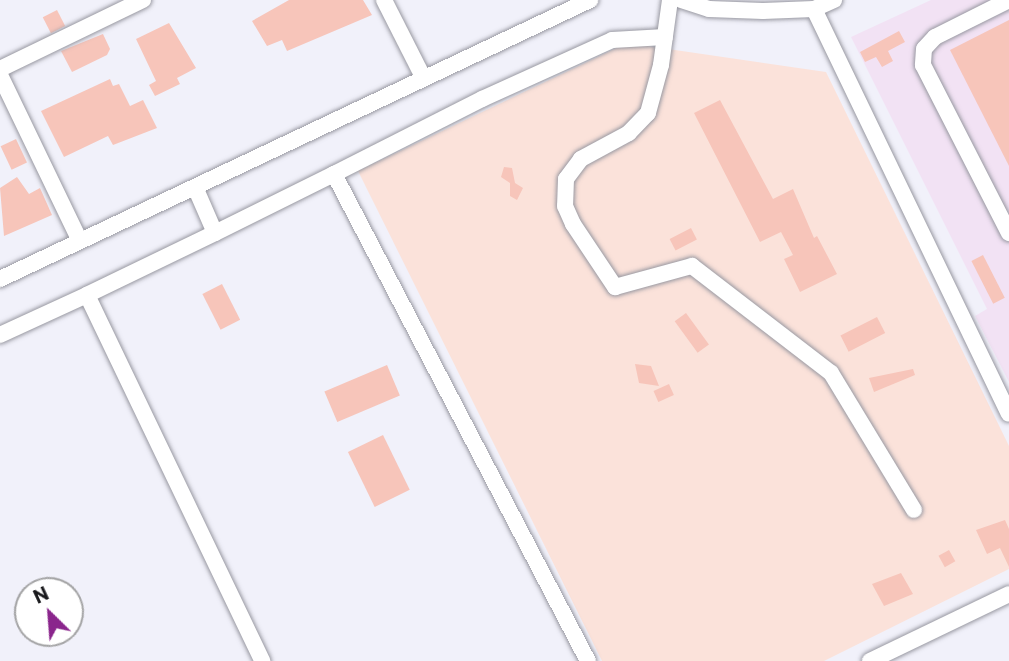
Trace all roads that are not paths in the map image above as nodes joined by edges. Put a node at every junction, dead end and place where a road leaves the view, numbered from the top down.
1 (143, 0) edge
2 (384, 0) edge
3 (590, 0) edge
4 (834, 0) edge
5 (1009, 0) edge
6 (760, 6) edge
7 (814, 9) junction
8 (670, 15) edge
9 (0, 69) edge
10 (0, 75) edge
11 (423, 77) junction
12 (334, 174) junction
13 (195, 187) junction
14 (214, 230) junction
15 (1009, 233) edge
16 (80, 241) junction
17 (0, 278) edge
18 (88, 295) junction
19 (0, 335) edge
20 (1009, 414) edge
21 (914, 510) dead end
22 (1009, 594) edge
23 (262, 661) edge
24 (588, 661) edge
25 (870, 661) edge

1 - 9 street
2 - 11 street
3 - 11 street
4 - 7 street
5 - 15 street
6 - 7 street
6 - 8 street
7 - 20 street
8 - 12 street
8 - 21 street
10 - 16 street
11 - 13 street
12 - 14 street
12 - 24 street
13 - 14 street
13 - 16 street
14 - 18 street
16 - 17 street
18 - 19 street
18 - 23 street
22 - 25 street

